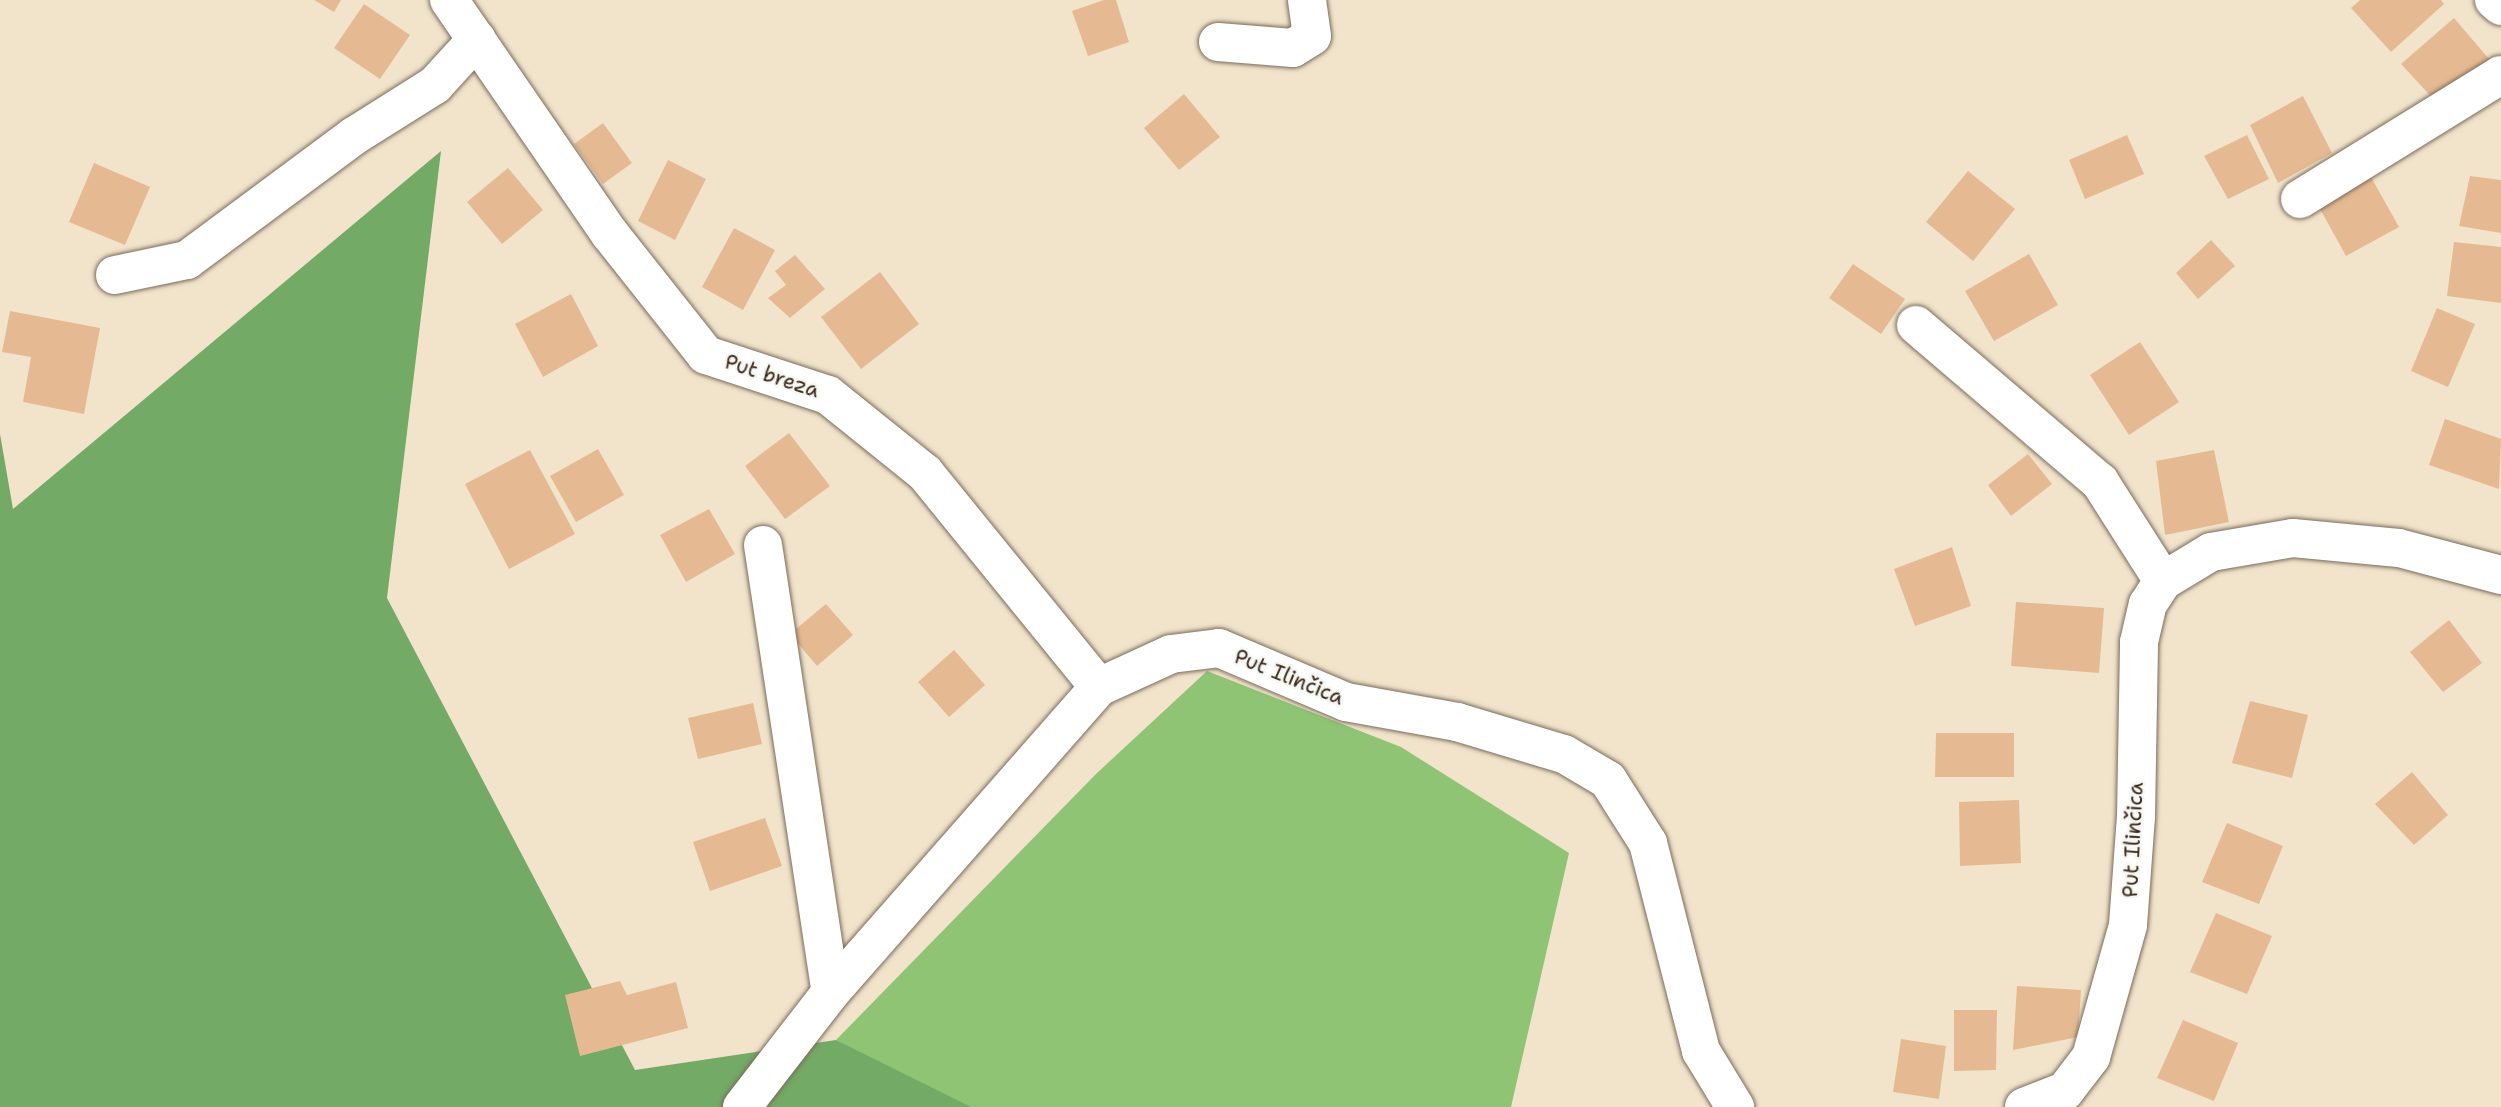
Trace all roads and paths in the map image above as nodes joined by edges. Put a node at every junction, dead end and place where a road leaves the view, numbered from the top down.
1 (449, 0) edge
2 (1307, 0) edge
3 (2494, 0) edge
4 (2501, 6) edge
5 (477, 39) junction
6 (1218, 42) dead end
7 (2501, 75) edge
8 (2300, 199) dead end
9 (115, 275) dead end
10 (1916, 325) dead end
11 (763, 545) dead end
12 (2501, 575) edge
13 (2163, 581) junction
14 (1099, 687) junction
15 (831, 992) junction
16 (2065, 1091) junction
17 (742, 1107) edge
18 (1735, 1107) edge
19 (2005, 1107) edge
20 (2024, 1107) edge

1 - 5 street, Put breza
2 - 6 street
3 - 4 street
5 - 9 street
5 - 14 street, Put breza
7 - 8 street
10 - 13 street
11 - 15 street
12 - 13 street, Put Ilinčica
13 - 16 street, Put Ilinčica
14 - 15 street, Put Ilinčica
14 - 18 street, Put Ilinčica
15 - 17 street, Put Ilinčica
16 - 19 street
16 - 20 street

